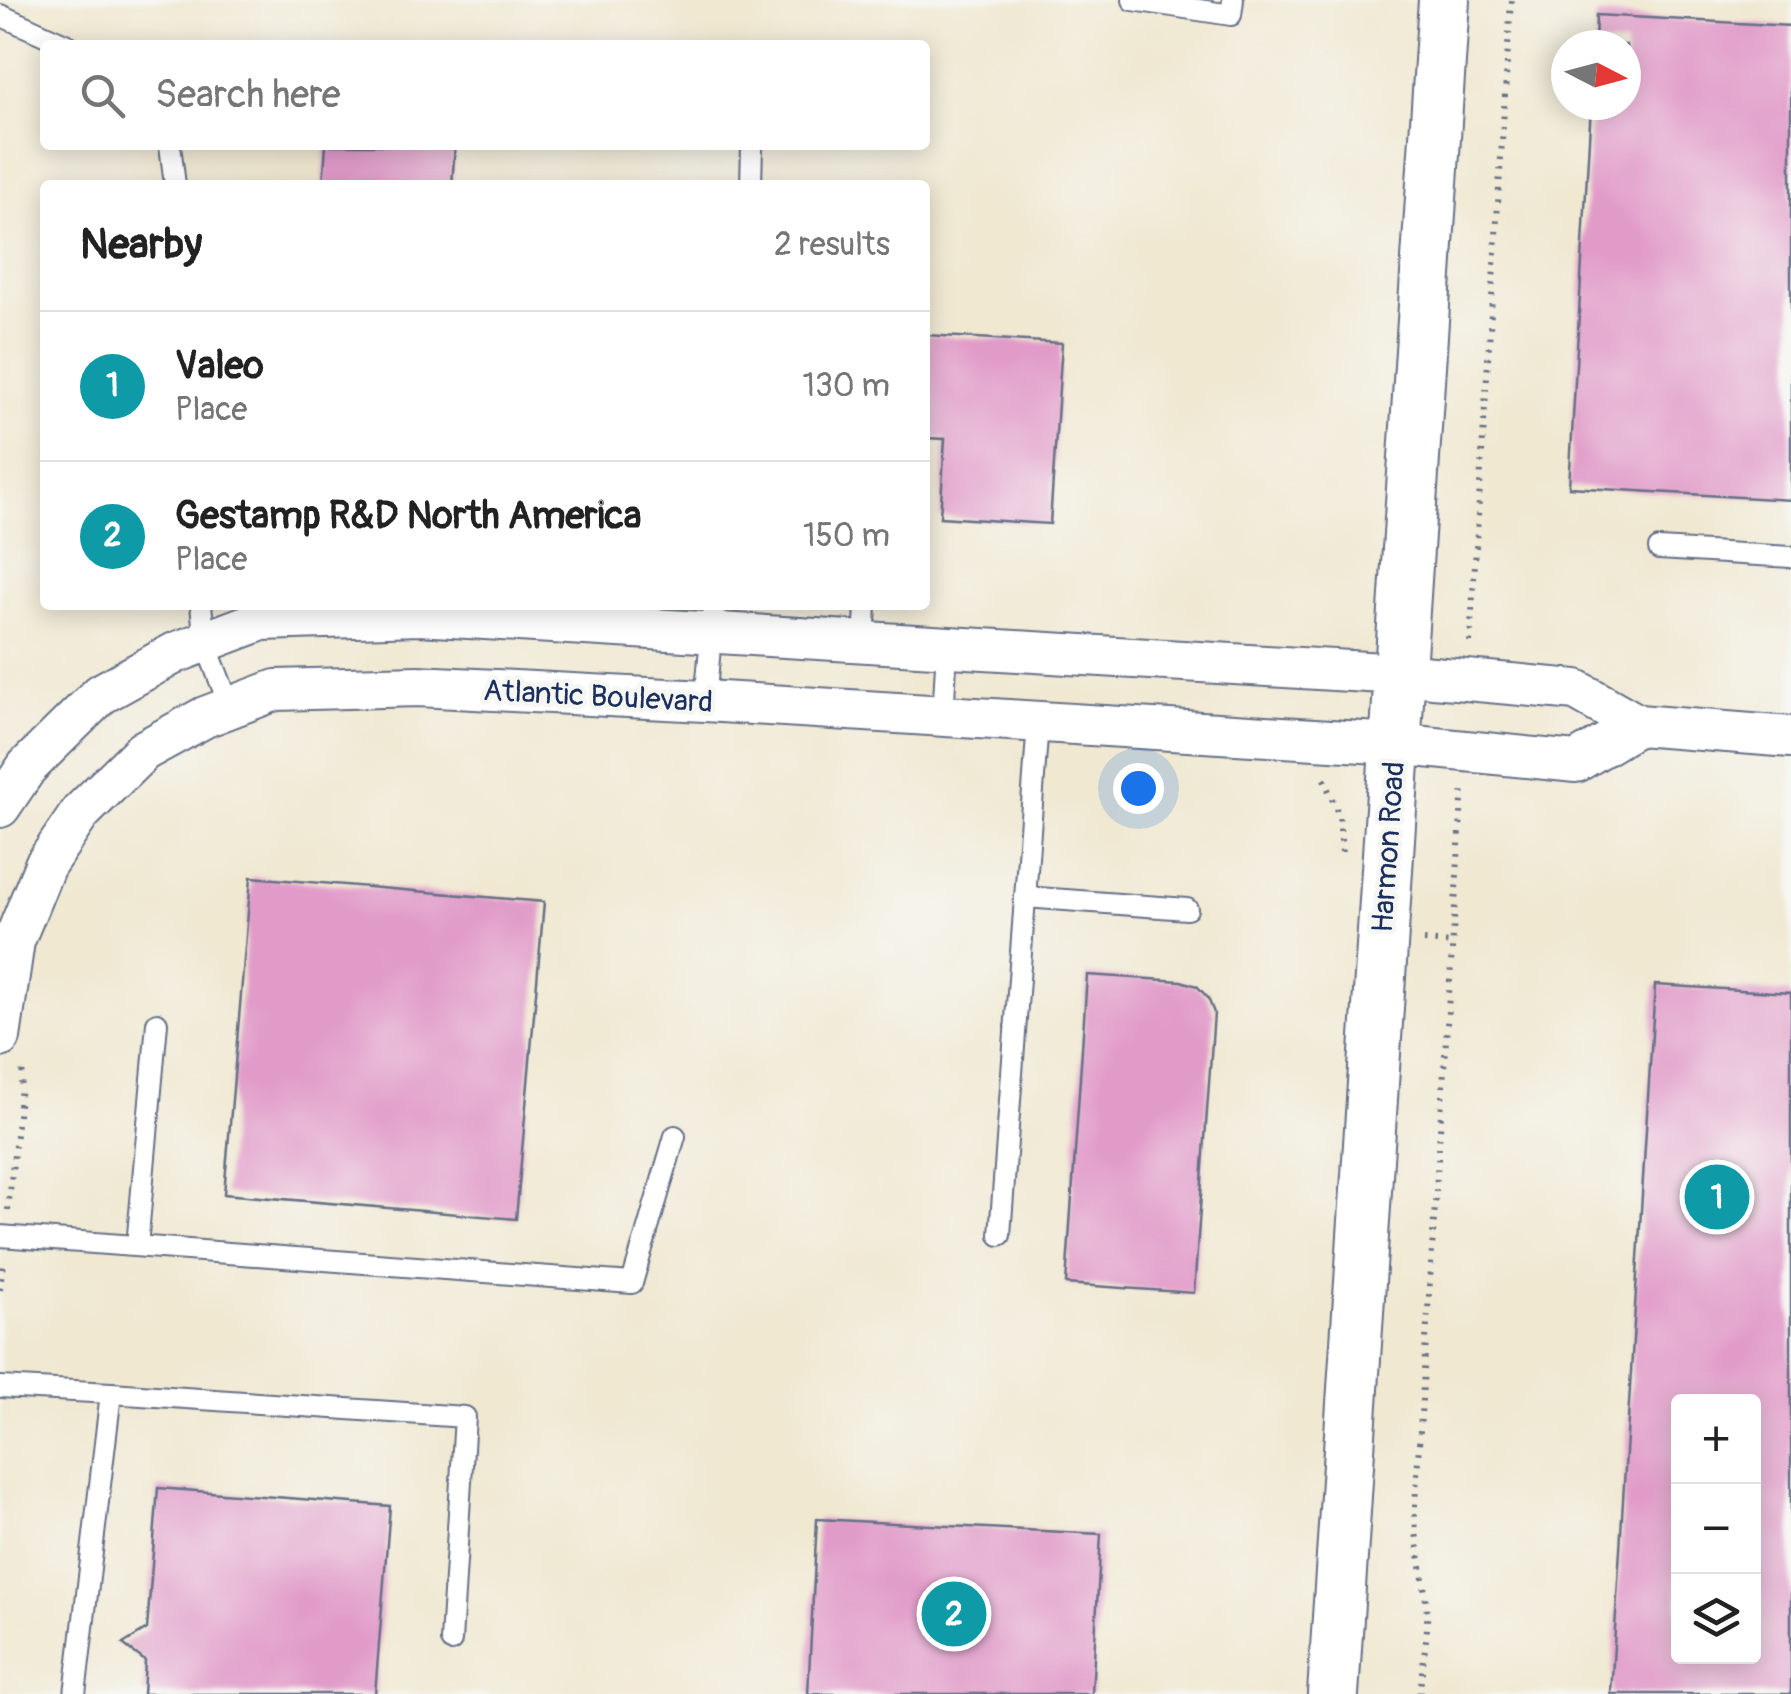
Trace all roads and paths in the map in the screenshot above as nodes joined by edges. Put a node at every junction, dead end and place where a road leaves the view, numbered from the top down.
1 (1133, 0) edge
2 (1233, 0) edge
3 (1444, 0) edge
4 (1511, 0) edge
5 (0, 15) edge
6 (56, 40) edge
7 (171, 150) edge
8 (752, 150) edge
9 (175, 180) edge
10 (750, 180) edge
11 (1659, 548) dead end
12 (1791, 557) edge
13 (712, 619) edge
14 (203, 624) edge
15 (865, 624) edge
16 (946, 647) junction
17 (1400, 674) junction
18 (1468, 680) junction
19 (705, 702) junction
20 (230, 707) junction
21 (943, 717) junction
22 (1038, 722) junction
23 (1638, 725) junction
24 (1791, 737) edge
25 (1395, 744) junction
26 (1464, 751) junction
27 (1314, 773) dead end
28 (0, 807) edge
29 (1342, 854) dead end
30 (1025, 897) junction
31 (1186, 909) dead end
32 (156, 1023) dead end
33 (12, 1050) edge
34 (675, 1136) dead end
35 (1000, 1235) dead end
36 (3, 1236) edge
37 (137, 1246) junction
38 (0, 1290) edge
39 (0, 1388) edge
40 (112, 1393) junction
41 (450, 1640) dead end
42 (76, 1694) edge
43 (1333, 1694) edge
44 (1420, 1694) edge

1 - 2 lane
3 - 17 street, Harmon Road
4 - 18 path
5 - 6 lane
7 - 9 lane
8 - 10 lane
11 - 12 lane
13 - 14 street
13 - 15 street
13 - 19 lane
14 - 20 lane
14 - 28 street
15 - 16 street
16 - 17 street
16 - 21 lane
17 - 18 street
17 - 25 street, Harmon Road
18 - 23 street
19 - 20 street, Atlantic Boulevard
19 - 21 street, Atlantic Boulevard
20 - 33 street, Atlantic Boulevard
21 - 22 street, Atlantic Boulevard
22 - 25 street, Atlantic Boulevard
22 - 30 lane
23 - 24 street
23 - 26 street, Atlantic Boulevard
25 - 26 street, Atlantic Boulevard
25 - 43 street, Harmon Road
26 - 44 path
27 - 29 path
30 - 31 lane
30 - 35 lane
32 - 37 lane
33 - 36 path
34 - 37 lane
36 - 37 lane
36 - 38 path
39 - 40 lane
40 - 41 lane
40 - 42 lane

